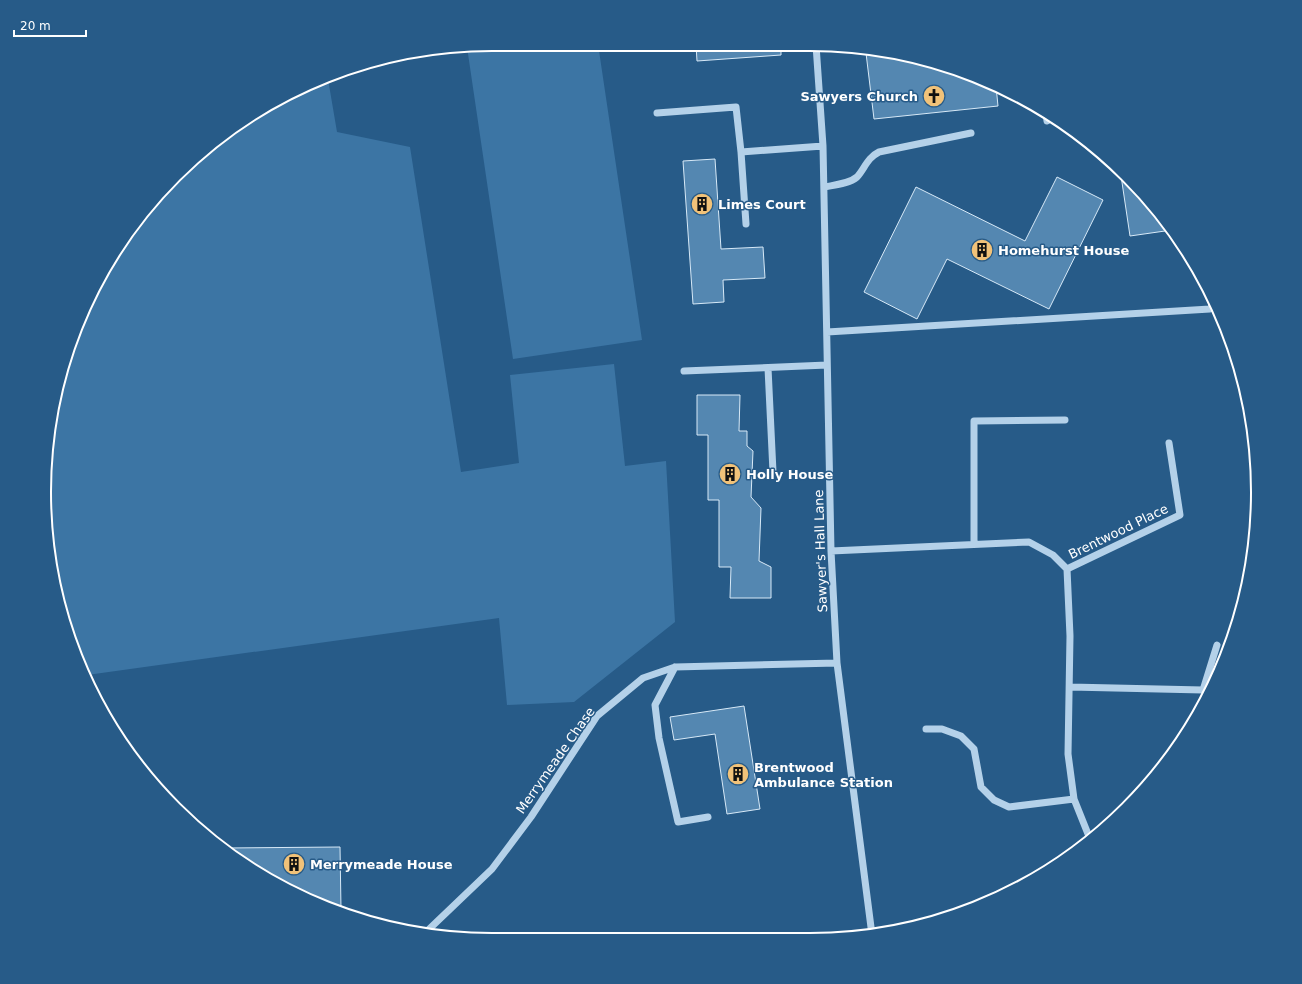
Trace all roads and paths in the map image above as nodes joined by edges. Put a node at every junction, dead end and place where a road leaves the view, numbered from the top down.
1 (816, 51) edge
2 (656, 113) dead end
3 (970, 133) dead end
4 (824, 146) junction
5 (741, 152) junction
6 (824, 187) junction
7 (746, 224) dead end
8 (1211, 308) edge
9 (826, 332) junction
10 (827, 365) junction
11 (768, 368) junction
12 (684, 371) dead end
13 (1066, 420) dead end
14 (1170, 443) dead end
15 (773, 472) dead end
16 (974, 543) junction
17 (831, 551) junction
18 (1067, 569) junction
19 (1217, 645) dead end
20 (837, 663) junction
21 (675, 667) junction
22 (1070, 686) junction
23 (926, 729) dead end
24 (1074, 799) junction
25 (708, 817) dead end
26 (1088, 834) edge
27 (430, 928) edge
28 (871, 929) edge

1 - 4 street, Sawyer's Hall Lane
2 - 5 street
3 - 6 street
4 - 5 street
4 - 6 street, Sawyer's Hall Lane
5 - 7 street
6 - 9 street, Sawyer's Hall Lane
8 - 9 street
9 - 10 street, Sawyer's Hall Lane
10 - 11 street
10 - 17 street, Sawyer's Hall Lane
11 - 12 street
11 - 15 street
13 - 16 street
14 - 18 street, Brentwood Place
16 - 17 street, Brentwood Place
16 - 18 street, Brentwood Place
17 - 20 street, Sawyer's Hall Lane
18 - 22 street, Brentwood Place
19 - 22 street
20 - 21 street, Merrymeade Chase
20 - 28 street, Sawyer's Hall Lane
21 - 25 street
21 - 27 street, Merrymeade Chase
22 - 24 street, Brentwood Place
23 - 24 street
24 - 26 street, Brentwood Place

